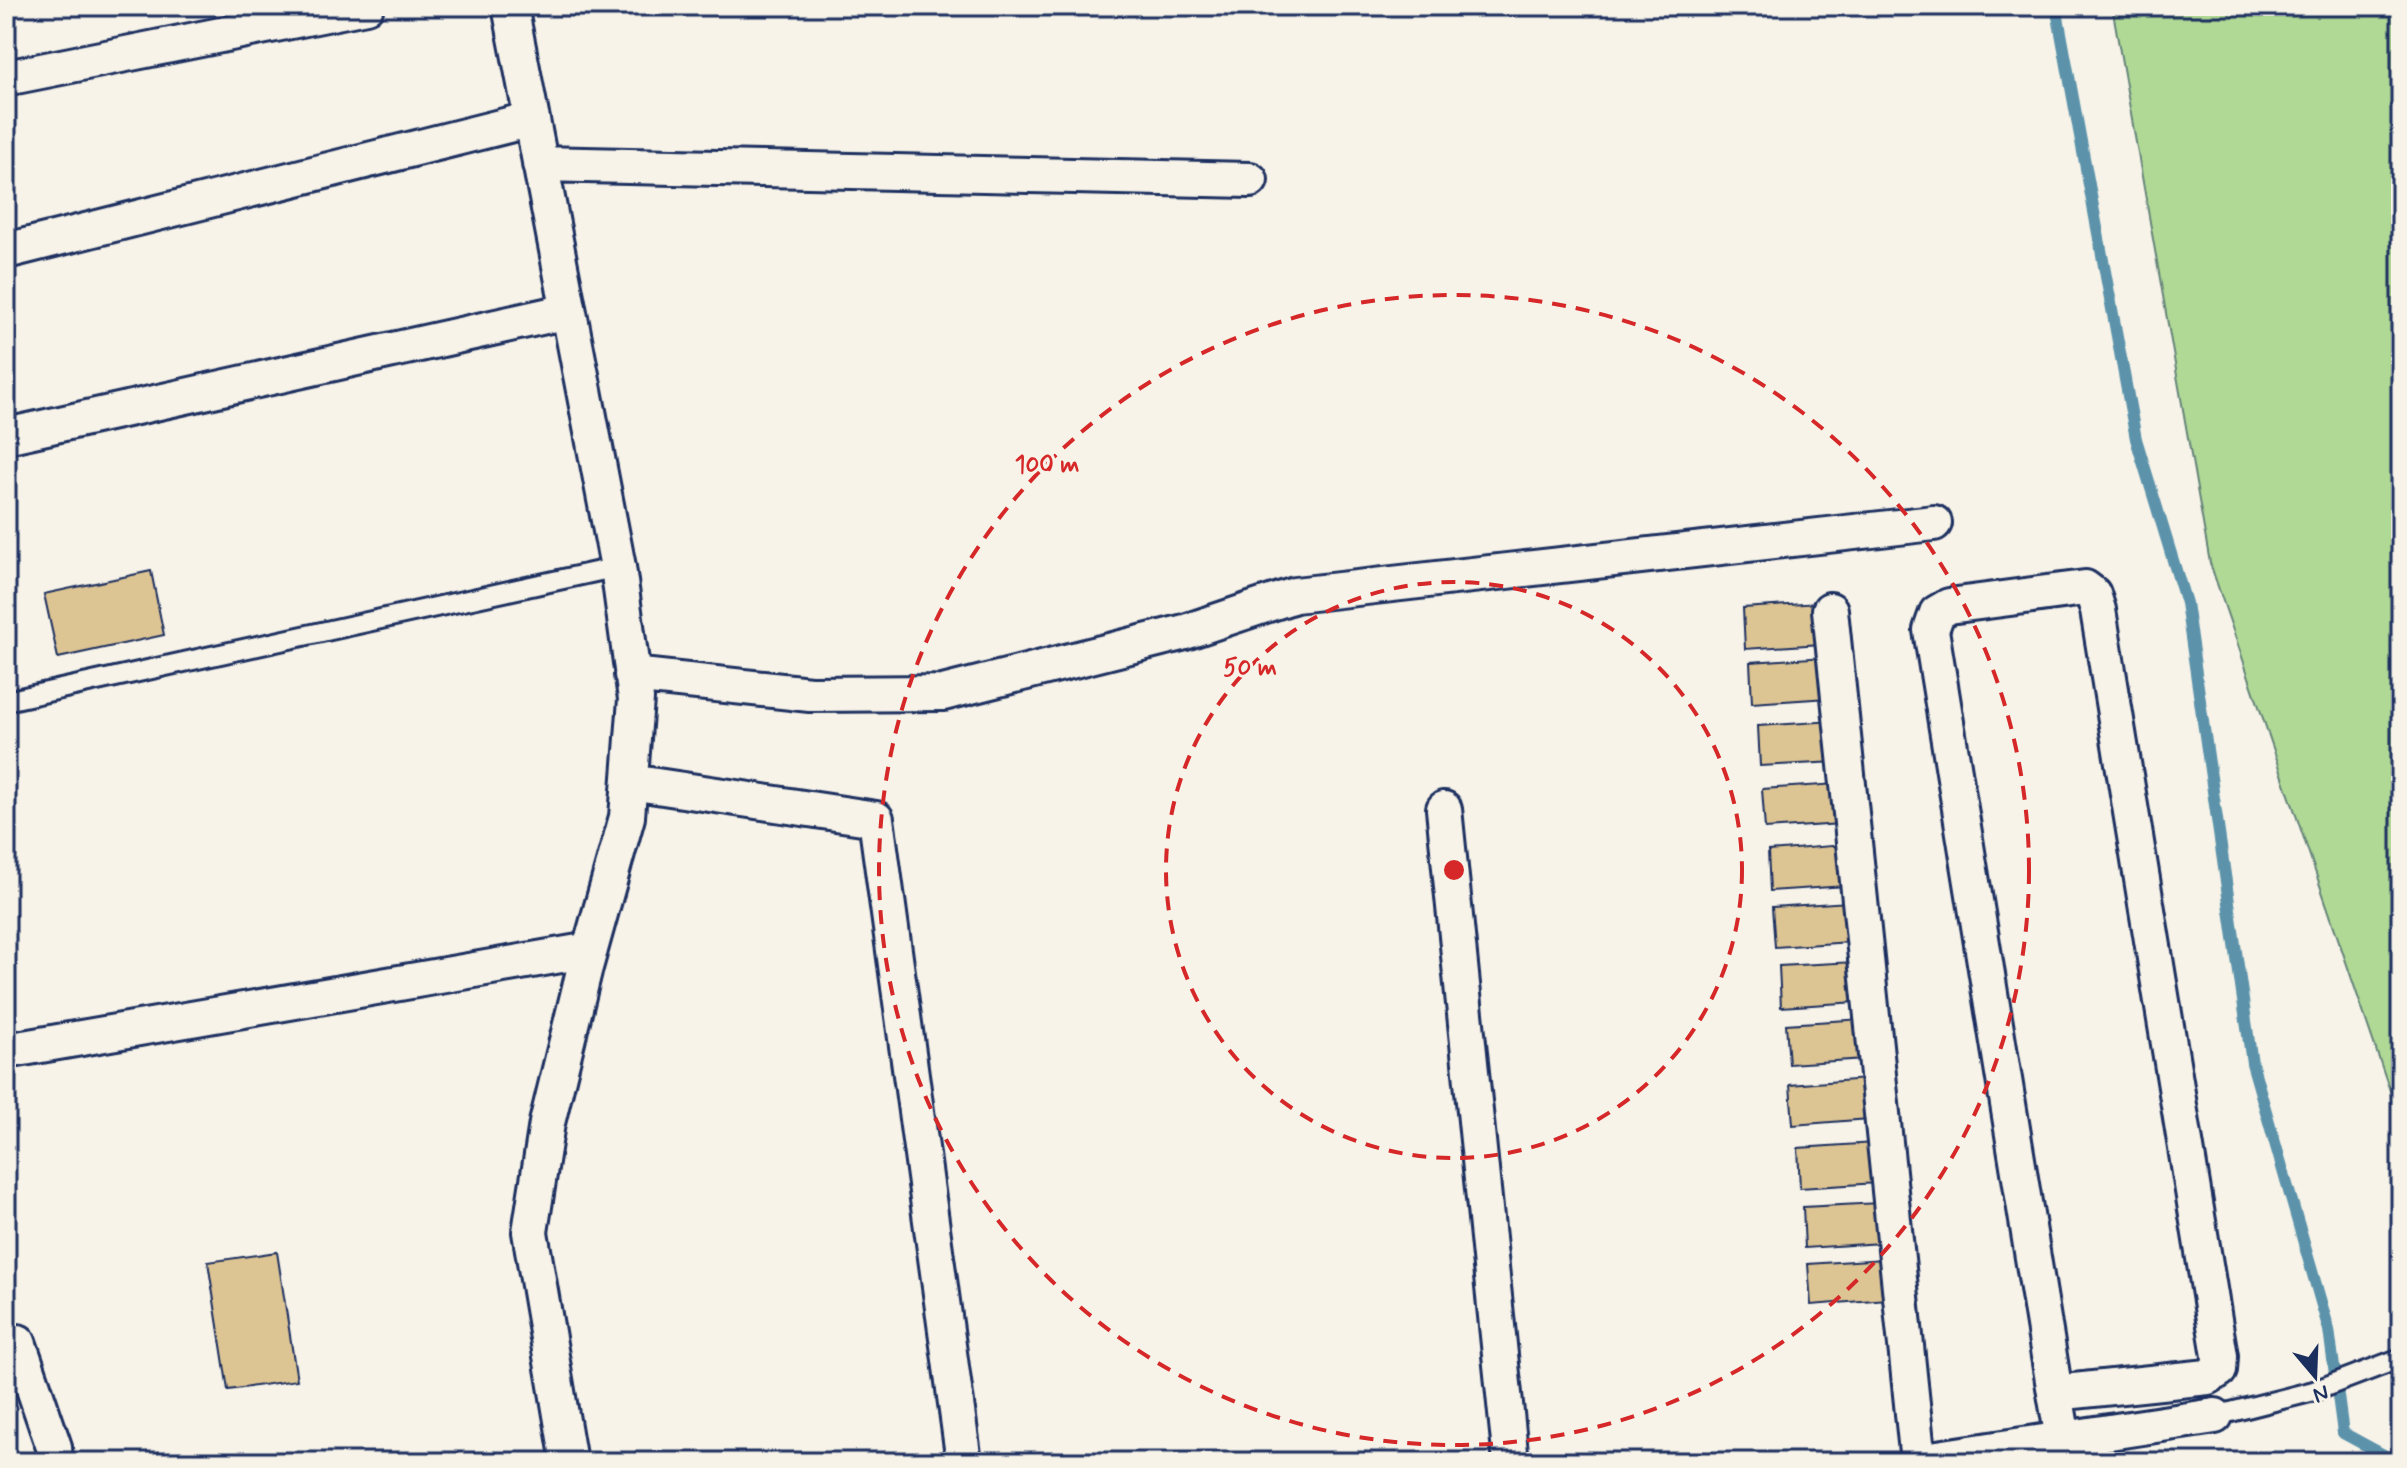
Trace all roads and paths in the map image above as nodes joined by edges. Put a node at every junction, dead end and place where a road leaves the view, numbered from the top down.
1 (366, 6) edge
2 (510, 6) edge
3 (6, 78) edge
4 (532, 119) junction
5 (540, 164) junction
6 (1250, 180) dead end
7 (6, 251) edge
8 (568, 311) junction
9 (6, 436) edge
10 (1934, 523) dead end
11 (618, 567) junction
12 (1830, 610) dead end
13 (632, 675) junction
14 (6, 701) edge
15 (630, 782) junction
16 (1444, 809) dead end
17 (590, 950) junction
18 (6, 1051) edge
19 (6, 1344) edge
20 (2401, 1358) edge
21 (2055, 1393) junction
22 (2215, 1416) joint
23 (2063, 1439) junction
24 (55, 1462) edge
25 (569, 1462) edge
26 (964, 1462) edge
27 (1511, 1462) edge
28 (1918, 1462) edge

1 - 3 street
2 - 4 street
4 - 5 street
4 - 7 street
5 - 6 street
5 - 8 street
8 - 9 street
8 - 11 street
10 - 13 street
11 - 13 street
11 - 14 lane
12 - 28 street
13 - 15 street
15 - 17 street
15 - 26 street
16 - 27 street
17 - 18 street
17 - 25 street
19 - 24 street
20 - 22 lane
21 - 21 street
21 - 23 street
22 - 23 street
23 - 28 street

